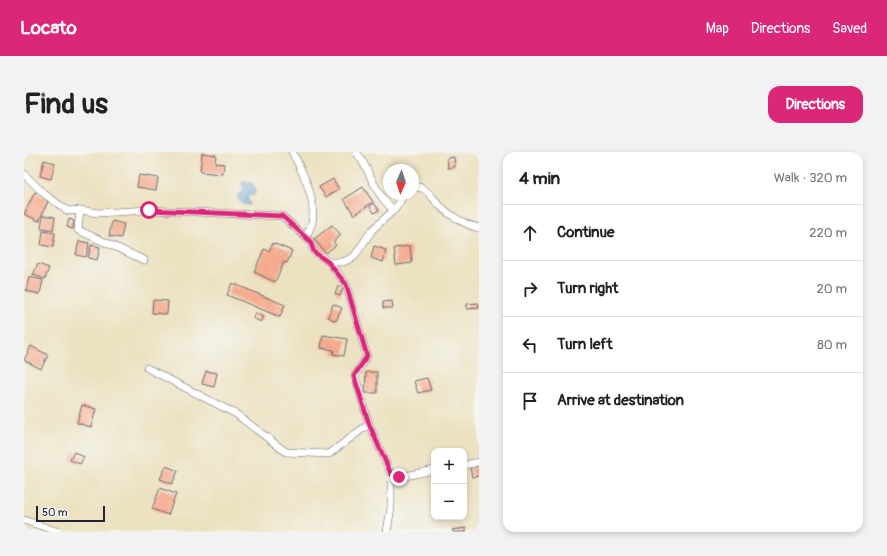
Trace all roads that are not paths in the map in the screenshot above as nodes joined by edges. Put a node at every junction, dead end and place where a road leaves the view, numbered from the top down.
1 (292, 152) edge
2 (356, 152) edge
3 (24, 174) edge
4 (419, 186) edge
5 (400, 200) edge
6 (80, 210) junction
7 (394, 210) junction
8 (479, 228) edge
9 (306, 236) junction
10 (144, 260) dead end
11 (328, 262) junction
12 (147, 368) dead end
13 (369, 424) junction
14 (479, 462) edge
15 (467, 464) edge
16 (431, 471) edge
17 (391, 476) junction
18 (24, 520) edge
19 (59, 532) edge
20 (387, 532) edge

1 - 9 street
2 - 7 street
3 - 6 street
4 - 8 street
5 - 7 street
6 - 9 street
6 - 10 street
7 - 11 street
9 - 11 street
11 - 13 street
12 - 13 street
13 - 17 street
14 - 15 street
16 - 17 street
17 - 20 street
18 - 19 street

